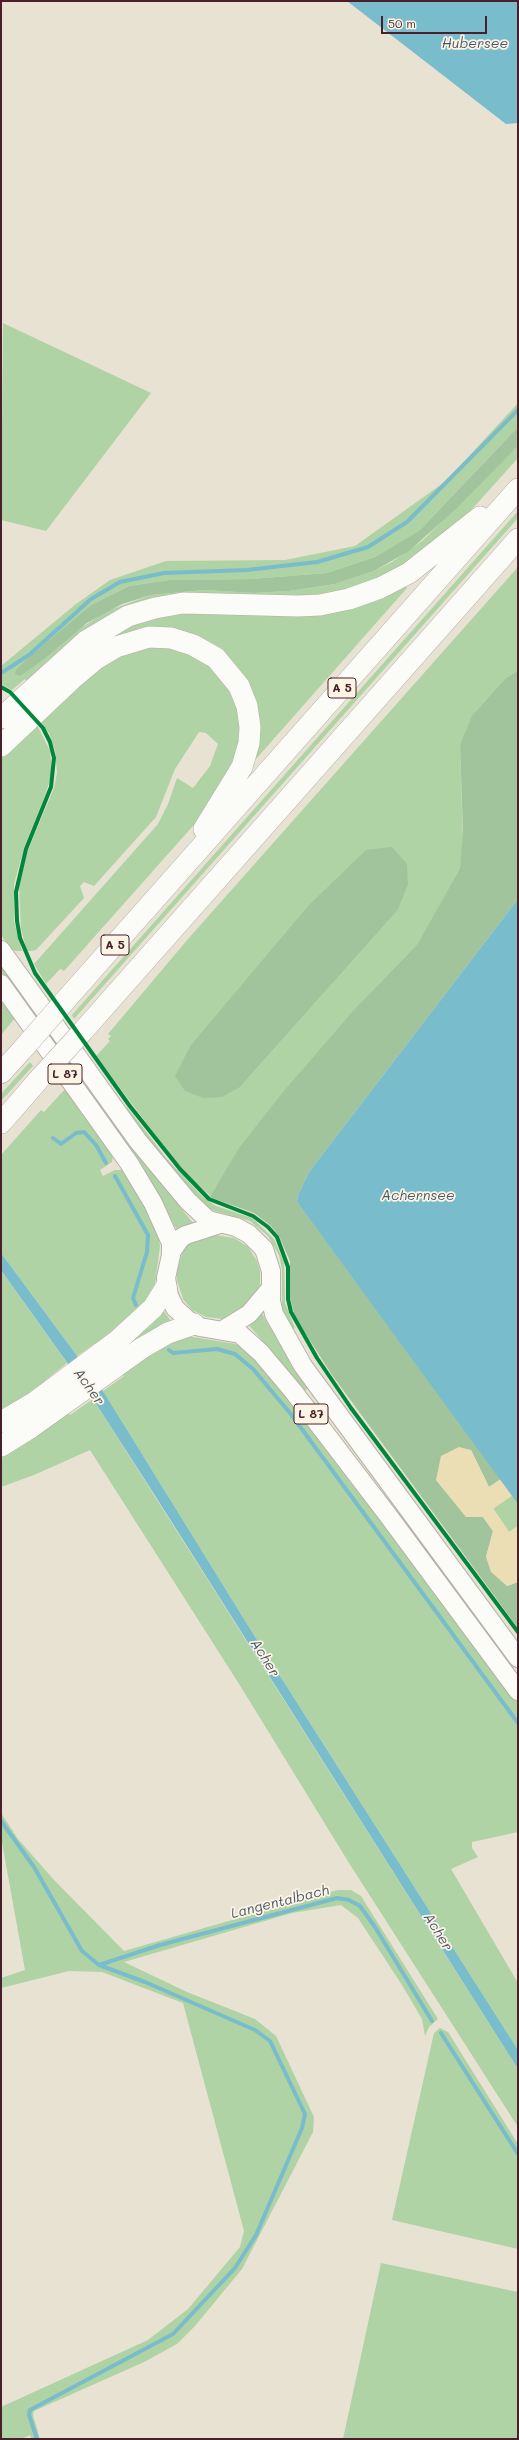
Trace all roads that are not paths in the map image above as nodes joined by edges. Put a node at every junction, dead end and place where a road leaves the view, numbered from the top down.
1 (518, 486) edge
2 (518, 490) edge
3 (518, 539) edge
4 (20, 710) edge
5 (1, 746) edge
6 (166, 888) junction
7 (1, 950) edge
8 (1, 984) edge
9 (1, 1073) edge
10 (1, 1123) edge
11 (220, 1224) junction
12 (172, 1251) junction
13 (166, 1287) junction
14 (271, 1288) junction
15 (194, 1324) junction
16 (223, 1330) junction
17 (105, 1362) junction
18 (64, 1392) junction
19 (1, 1422) edge
20 (1, 1446) edge
21 (518, 1658) edge
22 (518, 1691) edge

1 - 4 highway
2 - 6 highway, A 5
3 - 10 highway, A 5, bridge
4 - 5 highway
4 - 6 highway
6 - 9 highway, A 5, bridge
7 - 11 main road, L 87
8 - 12 main road, L 87
11 - 12 main road
11 - 14 main road
12 - 13 main road
13 - 15 main road
13 - 17 highway
14 - 16 main road
14 - 21 main road, L 87
15 - 16 main road
15 - 17 highway
16 - 22 main road, L 87
17 - 18 highway
18 - 19 highway
18 - 20 highway

